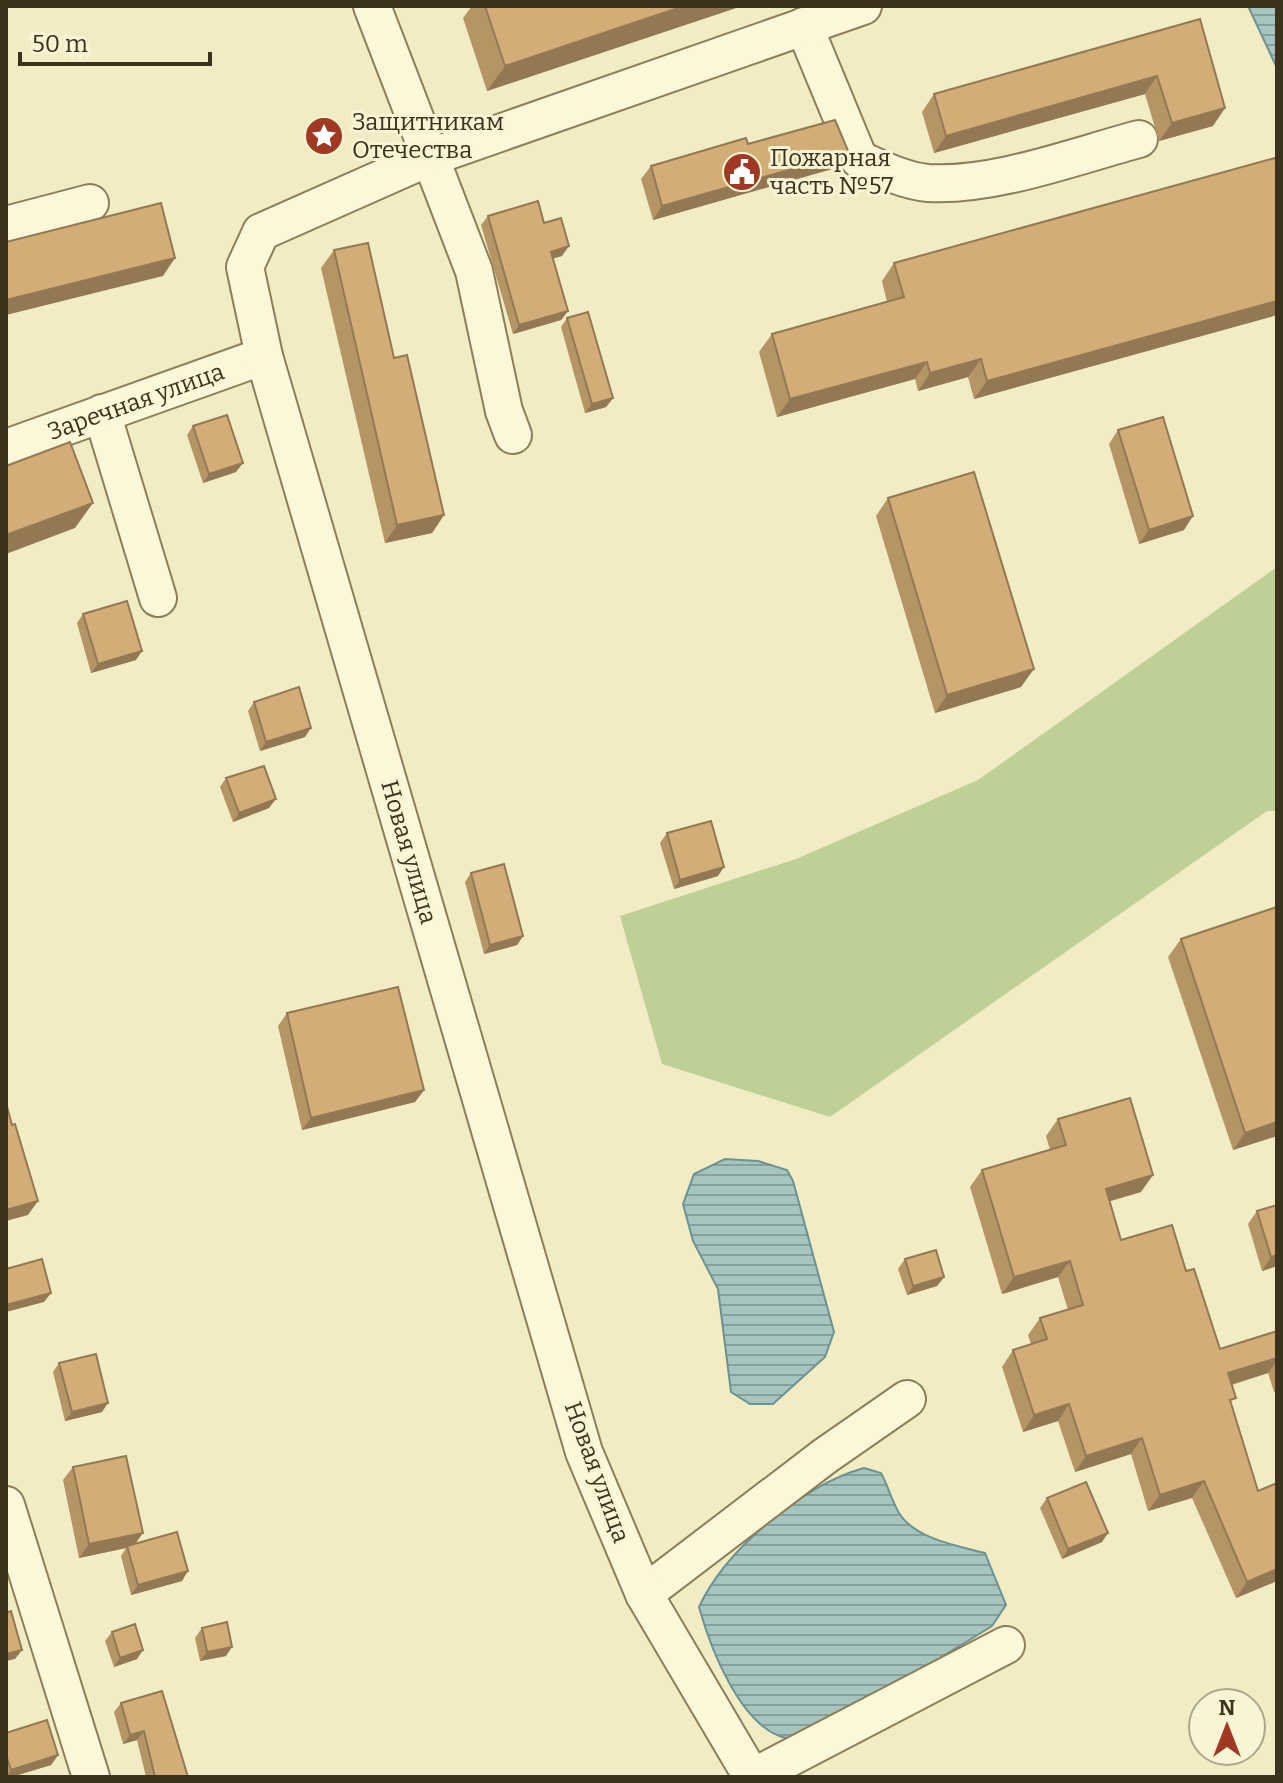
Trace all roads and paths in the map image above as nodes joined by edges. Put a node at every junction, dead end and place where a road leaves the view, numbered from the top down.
1 (372, 6) edge
2 (863, 6) edge
3 (804, 26) junction
4 (1139, 139) dead end
5 (428, 158) junction
6 (90, 203) dead end
7 (6, 225) edge
8 (264, 356) junction
9 (102, 413) junction
10 (513, 435) dead end
11 (7, 445) edge
12 (158, 598) dead end
13 (907, 1399) dead end
14 (6, 1505) edge
15 (644, 1594) junction
16 (1006, 1645) dead end
17 (91, 1777) edge
18 (753, 1777) edge

1 - 5 street
2 - 3 street, Новая улица
3 - 4 street
3 - 5 street, Новая улица
5 - 8 street, Новая улица
5 - 10 street
6 - 7 street
8 - 9 street, Заречная улица
8 - 15 street, Новая улица
9 - 11 street, Заречная улица
9 - 12 street
13 - 15 street
14 - 17 street
15 - 18 street, Новая улица
16 - 18 street

